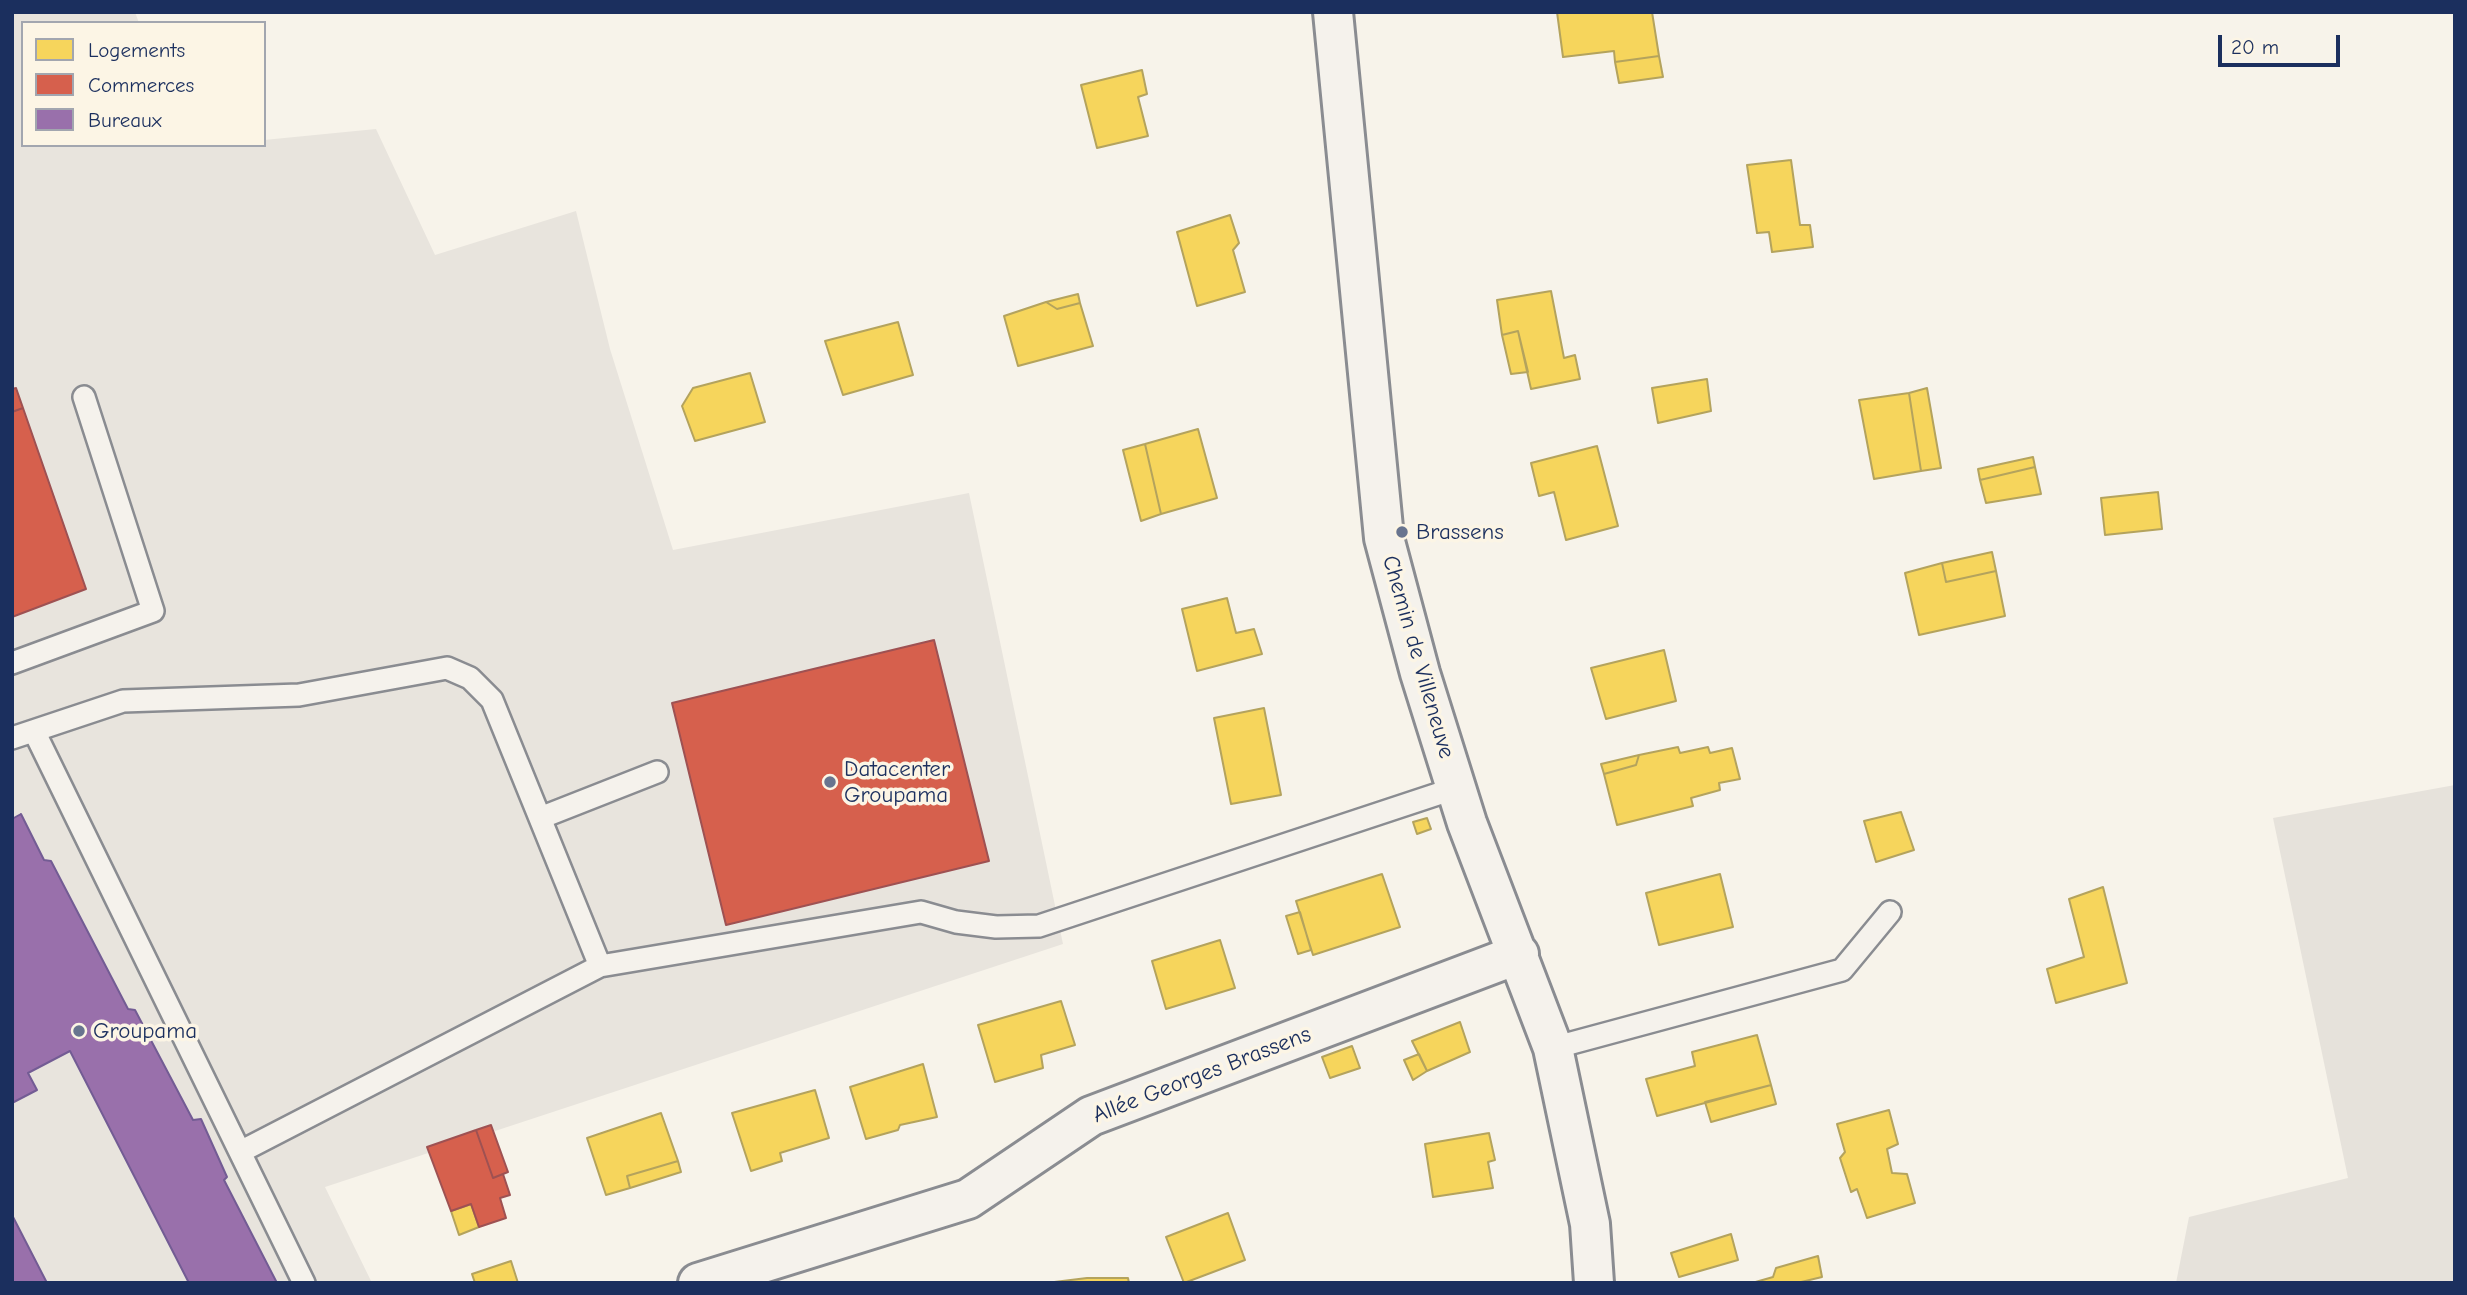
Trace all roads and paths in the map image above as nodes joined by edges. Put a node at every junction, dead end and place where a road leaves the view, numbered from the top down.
1 (1333, 12) edge
2 (84, 397) dead end
3 (12, 663) edge
4 (34, 730) junction
5 (12, 738) edge
6 (657, 772) dead end
7 (1456, 788) junction
8 (540, 818) junction
9 (1890, 912) dead end
10 (1518, 954) junction
11 (600, 965) junction
12 (1553, 1048) junction
13 (240, 1152) junction
14 (304, 1283) edge
15 (698, 1283) edge
16 (1594, 1283) edge

1 - 7 street, Chemin de Villeneuve
2 - 3 lane
4 - 5 lane
4 - 8 lane
4 - 13 lane
6 - 8 lane
7 - 10 street, Chemin de Villeneuve
7 - 11 lane
8 - 11 lane
9 - 12 lane
10 - 12 street, Chemin de Villeneuve
10 - 15 street, Allée Georges Brassens
11 - 13 lane
12 - 16 street, Chemin de Villeneuve
13 - 14 lane

